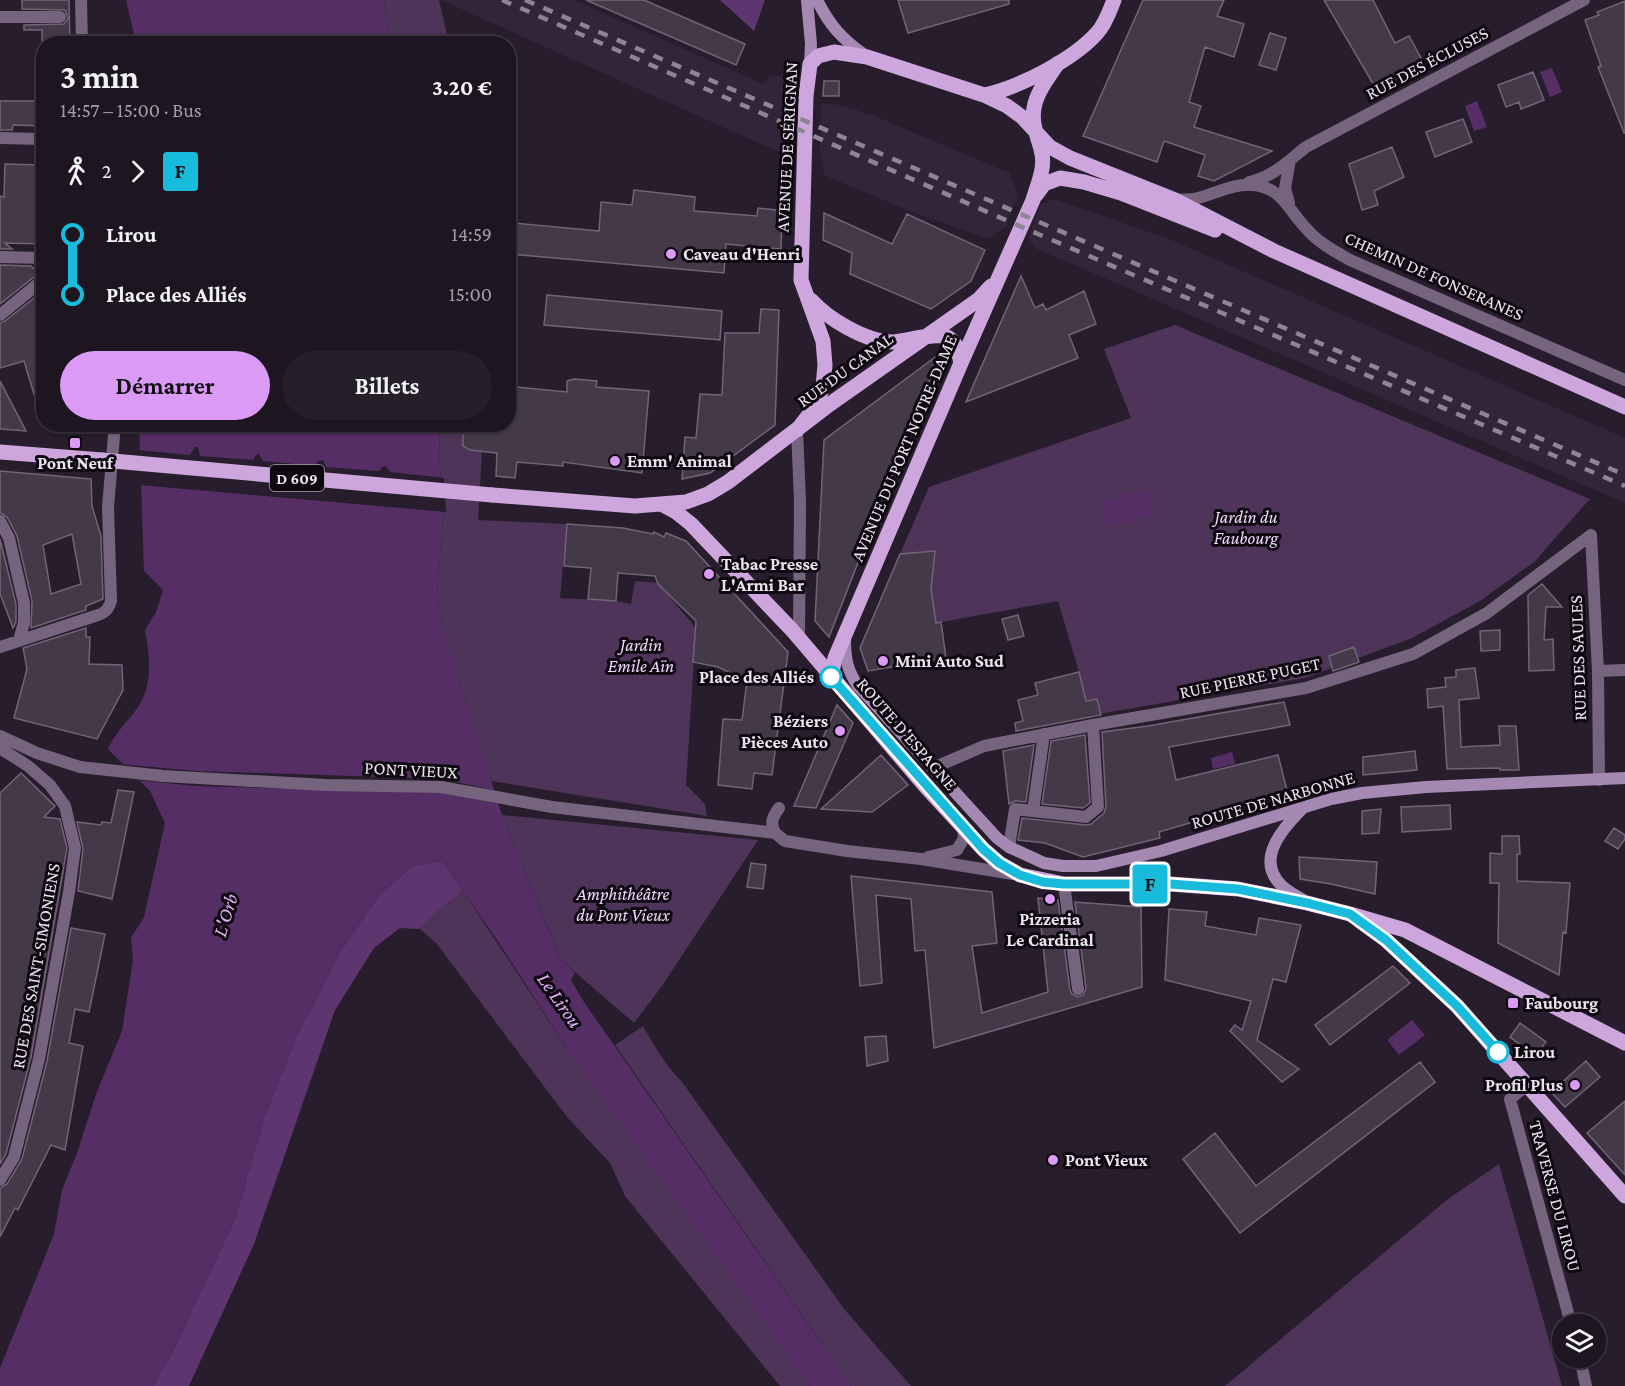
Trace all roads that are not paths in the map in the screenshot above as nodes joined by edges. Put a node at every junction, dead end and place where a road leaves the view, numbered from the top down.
1 (81, 0) edge
2 (807, 0) edge
3 (818, 0) edge
4 (1114, 0) edge
5 (1584, 0) edge
6 (0, 17) edge
7 (60, 17) dead end
8 (82, 36) edge
9 (867, 57) junction
10 (1058, 63) junction
11 (810, 64) junction
12 (984, 95) junction
13 (1035, 133) junction
14 (0, 138) edge
15 (36, 139) edge
16 (1290, 160) junction
17 (1235, 185) junction
18 (1033, 200) junction
19 (1175, 200) junction
20 (1289, 205) junction
21 (1274, 251) junction
22 (0, 257) edge
23 (36, 258) edge
24 (1000, 277) junction
25 (36, 286) edge
26 (806, 295) junction
27 (0, 315) edge
28 (921, 339) junction
29 (961, 363) junction
30 (1625, 380) edge
31 (1625, 407) edge
32 (797, 430) junction
33 (114, 432) edge
34 (0, 452) edge
35 (661, 504) junction
36 (0, 521) edge
37 (1590, 535) joint
38 (845, 635) junction
39 (799, 639) junction
40 (19, 640) junction
41 (1, 643) edge
42 (1625, 670) edge
43 (1598, 671) junction
44 (831, 677) junction
45 (858, 686) joint
46 (1093, 725) junction
47 (1044, 734) junction
48 (0, 736) edge
49 (0, 748) edge
50 (933, 768) junction
51 (1625, 778) edge
52 (1599, 780) junction
53 (779, 808) dead end
54 (1302, 808) junction
55 (1033, 811) junction
56 (963, 828) junction
57 (775, 833) junction
58 (1009, 847) junction
59 (921, 859) junction
60 (1020, 875) junction
61 (1064, 884) junction
62 (1307, 903) junction
63 (1350, 914) junction
64 (1078, 989) dead end
65 (1625, 1043) edge
66 (1527, 1085) junction
67 (0, 1180) edge
68 (1625, 1196) edge
69 (1568, 1314) edge
70 (1582, 1368) edge
71 (1586, 1386) edge

1 - 8 street
2 - 11 main road, AVENUE DE SÉRIGNAN
3 - 9 main road
4 - 10 main road, AVENUE DU PORT NOTRE-DAME
5 - 16 street, RUE DES ÉCLUSES
6 - 7 street
9 - 11 main road
9 - 12 main road
10 - 12 main road, AVENUE DU PORT NOTRE-DAME
10 - 13 main road, AVENUE DU PORT NOTRE-DAME
11 - 26 main road, AVENUE DE SÉRIGNAN
12 - 13 main road
13 - 18 main road, AVENUE DU PORT NOTRE-DAME
13 - 19 main road
14 - 15 street
16 - 17 street, RUE DES ÉCLUSES
16 - 20 street
17 - 19 street, CHEMIN DE FONSERANES
17 - 20 street, CHEMIN DE FONSERANES
18 - 21 main road
18 - 24 main road, AVENUE DU PORT NOTRE-DAME
19 - 21 main road
20 - 30 street, CHEMIN DE FONSERANES
21 - 31 main road
22 - 23 street
24 - 28 main road, AVENUE DU PORT NOTRE-DAME
24 - 29 main road, AVENUE DU PORT NOTRE-DAME
25 - 27 street
26 - 28 main road
26 - 32 main road, AVENUE DE SÉRIGNAN
28 - 29 main road, RUE DU CANAL
28 - 32 main road, RUE DU CANAL
29 - 38 main road, AVENUE DU PORT NOTRE-DAME
32 - 35 main road, RUE DU CANAL
32 - 39 street
33 - 40 street
34 - 35 main road, D 609, bridge
35 - 39 main road, ROUTE D'ESPAGNE
36 - 40 street
37 - 43 street, RUE DES SAULES
37 - 46 street, RUE PIERRE PUGET
38 - 44 main road, AVENUE DU PORT NOTRE-DAME
38 - 45 main road, AVENUE DU PORT NOTRE-DAME
39 - 44 main road, ROUTE D'ESPAGNE
40 - 41 street
42 - 43 street
43 - 52 street, RUE DES SAULES
44 - 56 main road, ROUTE D'ESPAGNE
45 - 50 main road, ROUTE D'ESPAGNE
46 - 47 street, RUE PIERRE PUGET
46 - 55 street
47 - 50 street, RUE PIERRE PUGET
47 - 55 street
48 - 57 street, PONT VIEUX
49 - 67 street, RUE DES SAINT-SIMONIENS
50 - 58 main road, ROUTE D'ESPAGNE
51 - 52 main road, ROUTE DE NARBONNE
52 - 54 main road, ROUTE DE NARBONNE
53 - 57 street
54 - 58 main road, ROUTE DE NARBONNE
54 - 62 main road
55 - 58 street
56 - 59 street
56 - 60 main road, ROUTE D'ESPAGNE
57 - 59 street, PONT VIEUX
59 - 60 street, PONT VIEUX
60 - 61 main road
61 - 62 main road
61 - 64 street
62 - 63 main road
63 - 65 main road
63 - 66 main road
66 - 68 main road
66 - 69 street, TRAVERSE DU LIROU
70 - 71 street

